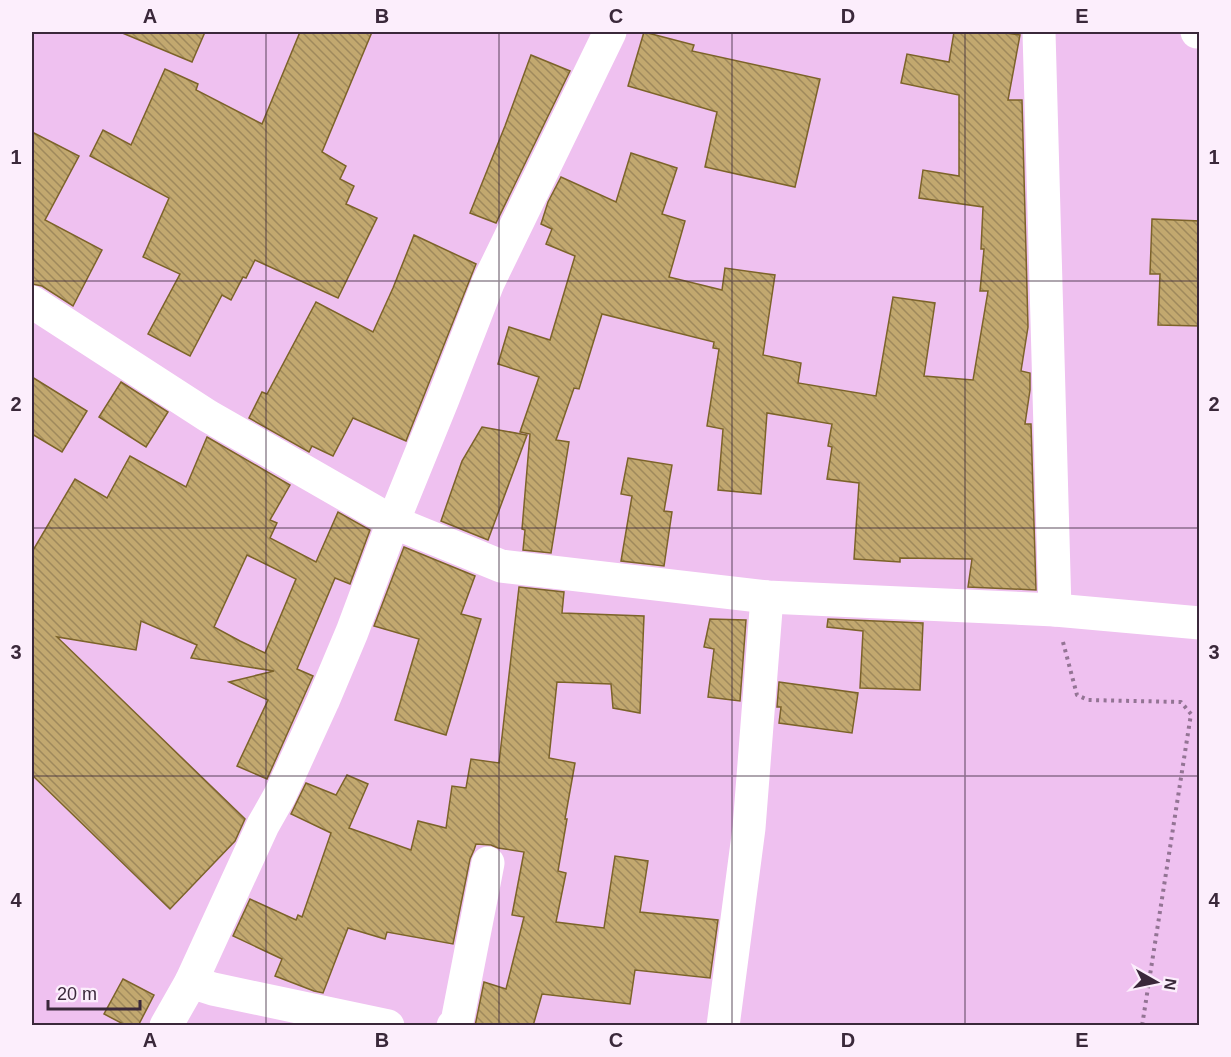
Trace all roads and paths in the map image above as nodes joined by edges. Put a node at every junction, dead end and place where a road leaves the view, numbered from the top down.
1 (609, 32) edge
2 (1039, 32) edge
3 (32, 302) edge
4 (393, 522) junction
5 (767, 597) junction
6 (1055, 610) junction
7 (1200, 622) edge
8 (488, 863) dead end
9 (191, 982) junction
10 (166, 1026) edge
11 (388, 1026) edge
12 (453, 1026) edge
13 (723, 1026) edge
14 (1142, 1026) edge

1 - 4 street
2 - 6 street
3 - 4 street
4 - 5 street
4 - 9 street
5 - 6 street
5 - 13 street
6 - 7 street
6 - 14 path
8 - 12 street
9 - 10 street
9 - 11 street

